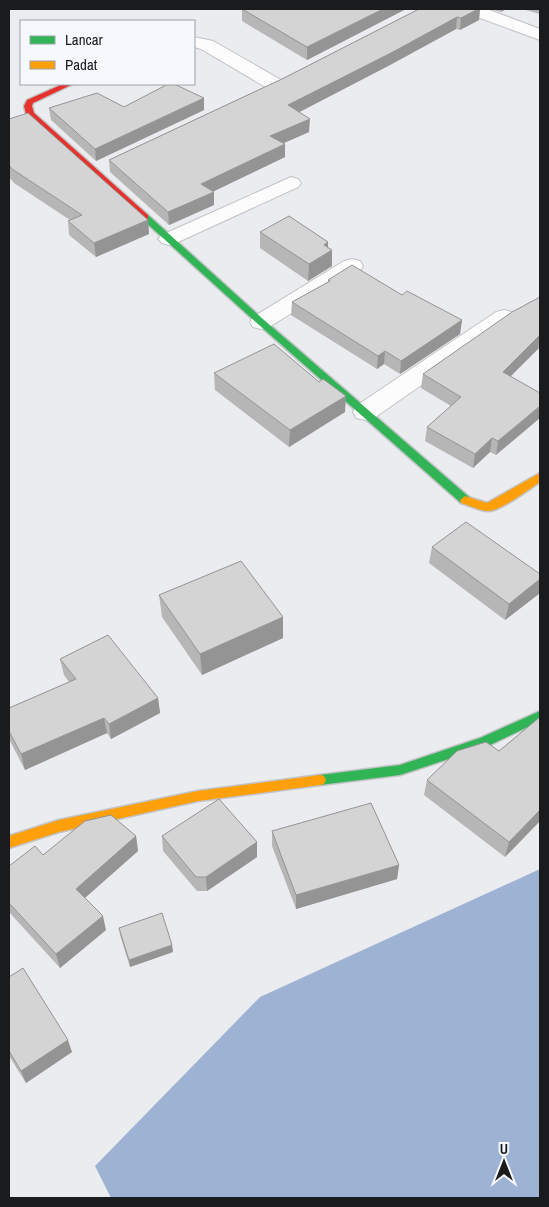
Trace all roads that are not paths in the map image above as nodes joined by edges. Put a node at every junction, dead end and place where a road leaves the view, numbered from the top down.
1 (472, 9) edge
2 (540, 36) edge
3 (195, 42) edge
4 (67, 85) edge
5 (276, 85) edge
6 (291, 183) dead end
7 (169, 239) junction
8 (352, 266) edge
9 (504, 317) edge
10 (261, 322) junction
11 (365, 412) junction
12 (540, 477) edge
13 (540, 716) edge
14 (9, 842) edge

1 - 2 street
3 - 5 street
4 - 7 street
6 - 7 street
7 - 10 street
8 - 10 street
9 - 11 street
10 - 11 street
11 - 12 street
13 - 14 street

